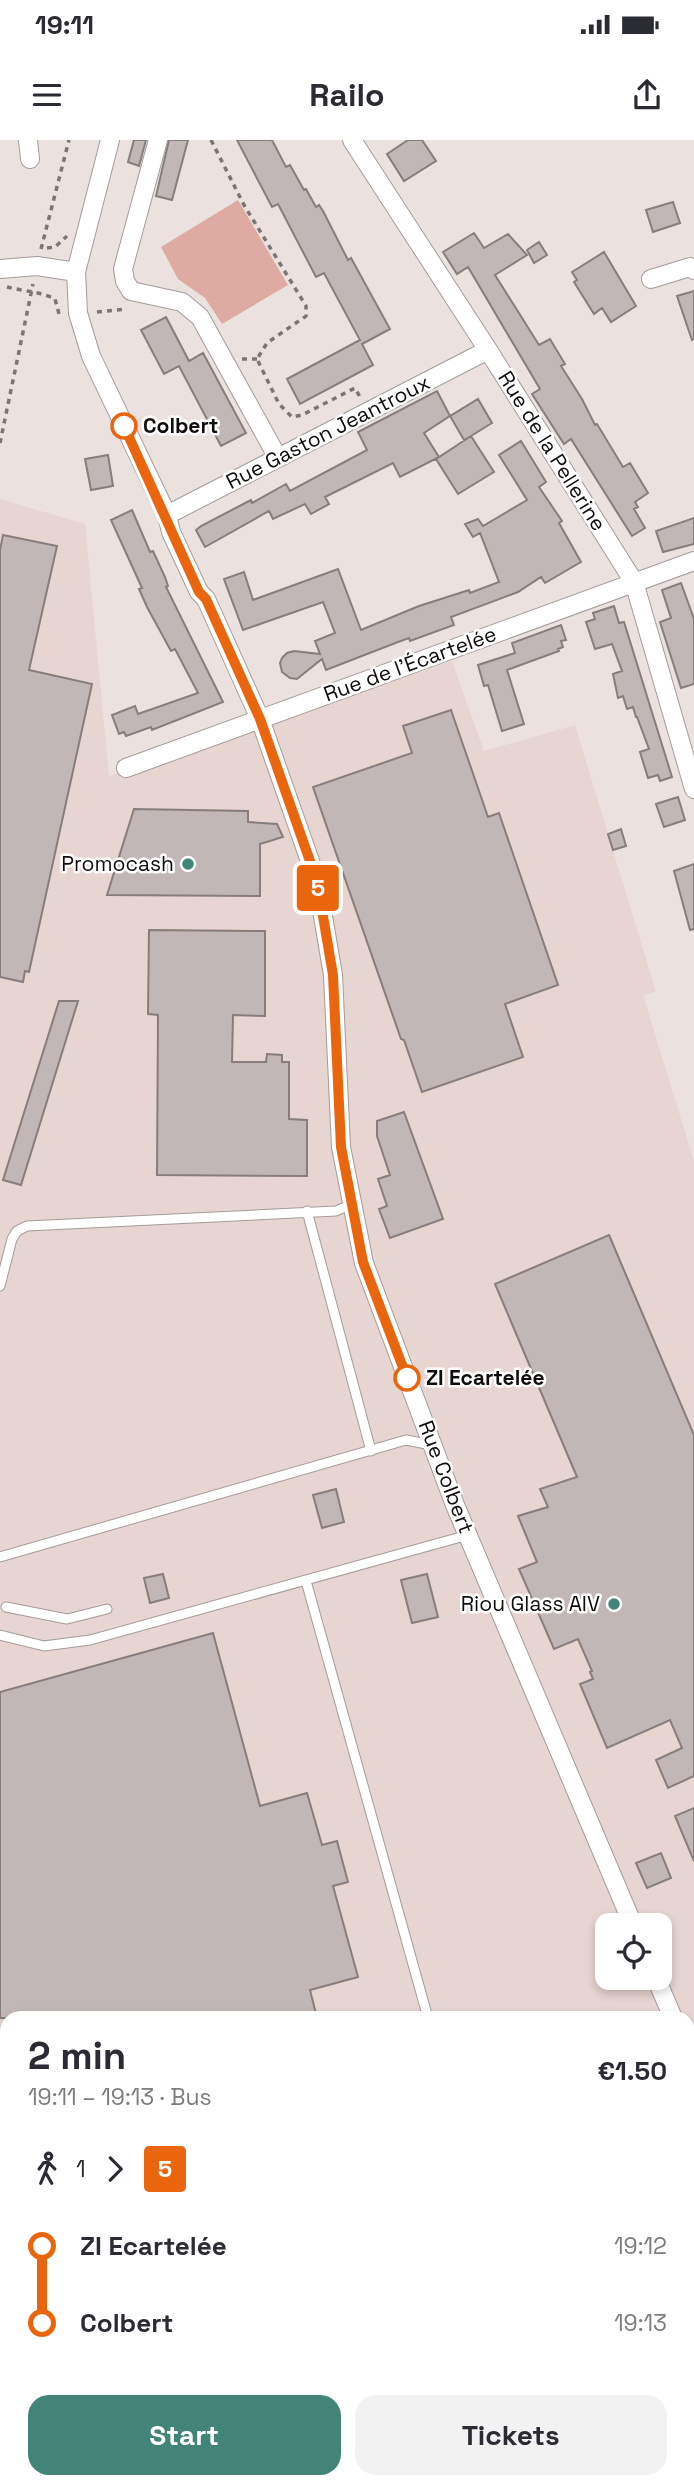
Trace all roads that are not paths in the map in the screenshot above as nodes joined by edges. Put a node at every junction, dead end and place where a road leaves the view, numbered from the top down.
1 (28, 140) edge
2 (110, 140) edge
3 (158, 140) edge
4 (352, 140) edge
5 (30, 159) dead end
6 (0, 269) edge
7 (694, 271) edge
8 (76, 272) junction
9 (651, 279) dead end
10 (488, 350) junction
11 (278, 458) junction
12 (167, 515) junction
13 (694, 561) edge
14 (634, 582) junction
15 (260, 719) junction
16 (125, 768) dead end
17 (694, 789) edge
18 (352, 1204) junction
19 (307, 1211) junction
20 (0, 1286) edge
21 (432, 1445) junction
22 (371, 1451) junction
23 (468, 1535) junction
24 (0, 1557) edge
25 (306, 1581) junction
26 (6, 1607) dead end
27 (107, 1609) dead end
28 (0, 1635) edge
29 (629, 1913) edge
30 (661, 1990) edge
31 (426, 2011) edge
32 (670, 2011) edge

1 - 5 street
2 - 8 street, Rue Colbert
3 - 11 street
4 - 10 street, Rue de la Pellerine
6 - 8 street
7 - 9 street
8 - 12 street, Rue Colbert
10 - 11 street, Rue Gaston Jeantroux
10 - 14 street, Rue de la Pellerine
11 - 12 street, Rue Gaston Jeantroux
12 - 15 street, Rue Colbert
13 - 14 street, Rue de l'Écartelée
14 - 15 street, Rue de l'Écartelée
14 - 17 street, Rue de la Pellerine
15 - 16 street, Rue de l'Écartelée
15 - 18 street, Rue Colbert
18 - 19 lane
18 - 21 street, Rue Colbert
19 - 20 lane
19 - 22 lane
21 - 22 lane
21 - 23 street, Rue Colbert
22 - 24 lane
23 - 25 lane
23 - 29 street, Rue Colbert
25 - 28 lane
25 - 31 lane
26 - 27 lane
30 - 32 street

